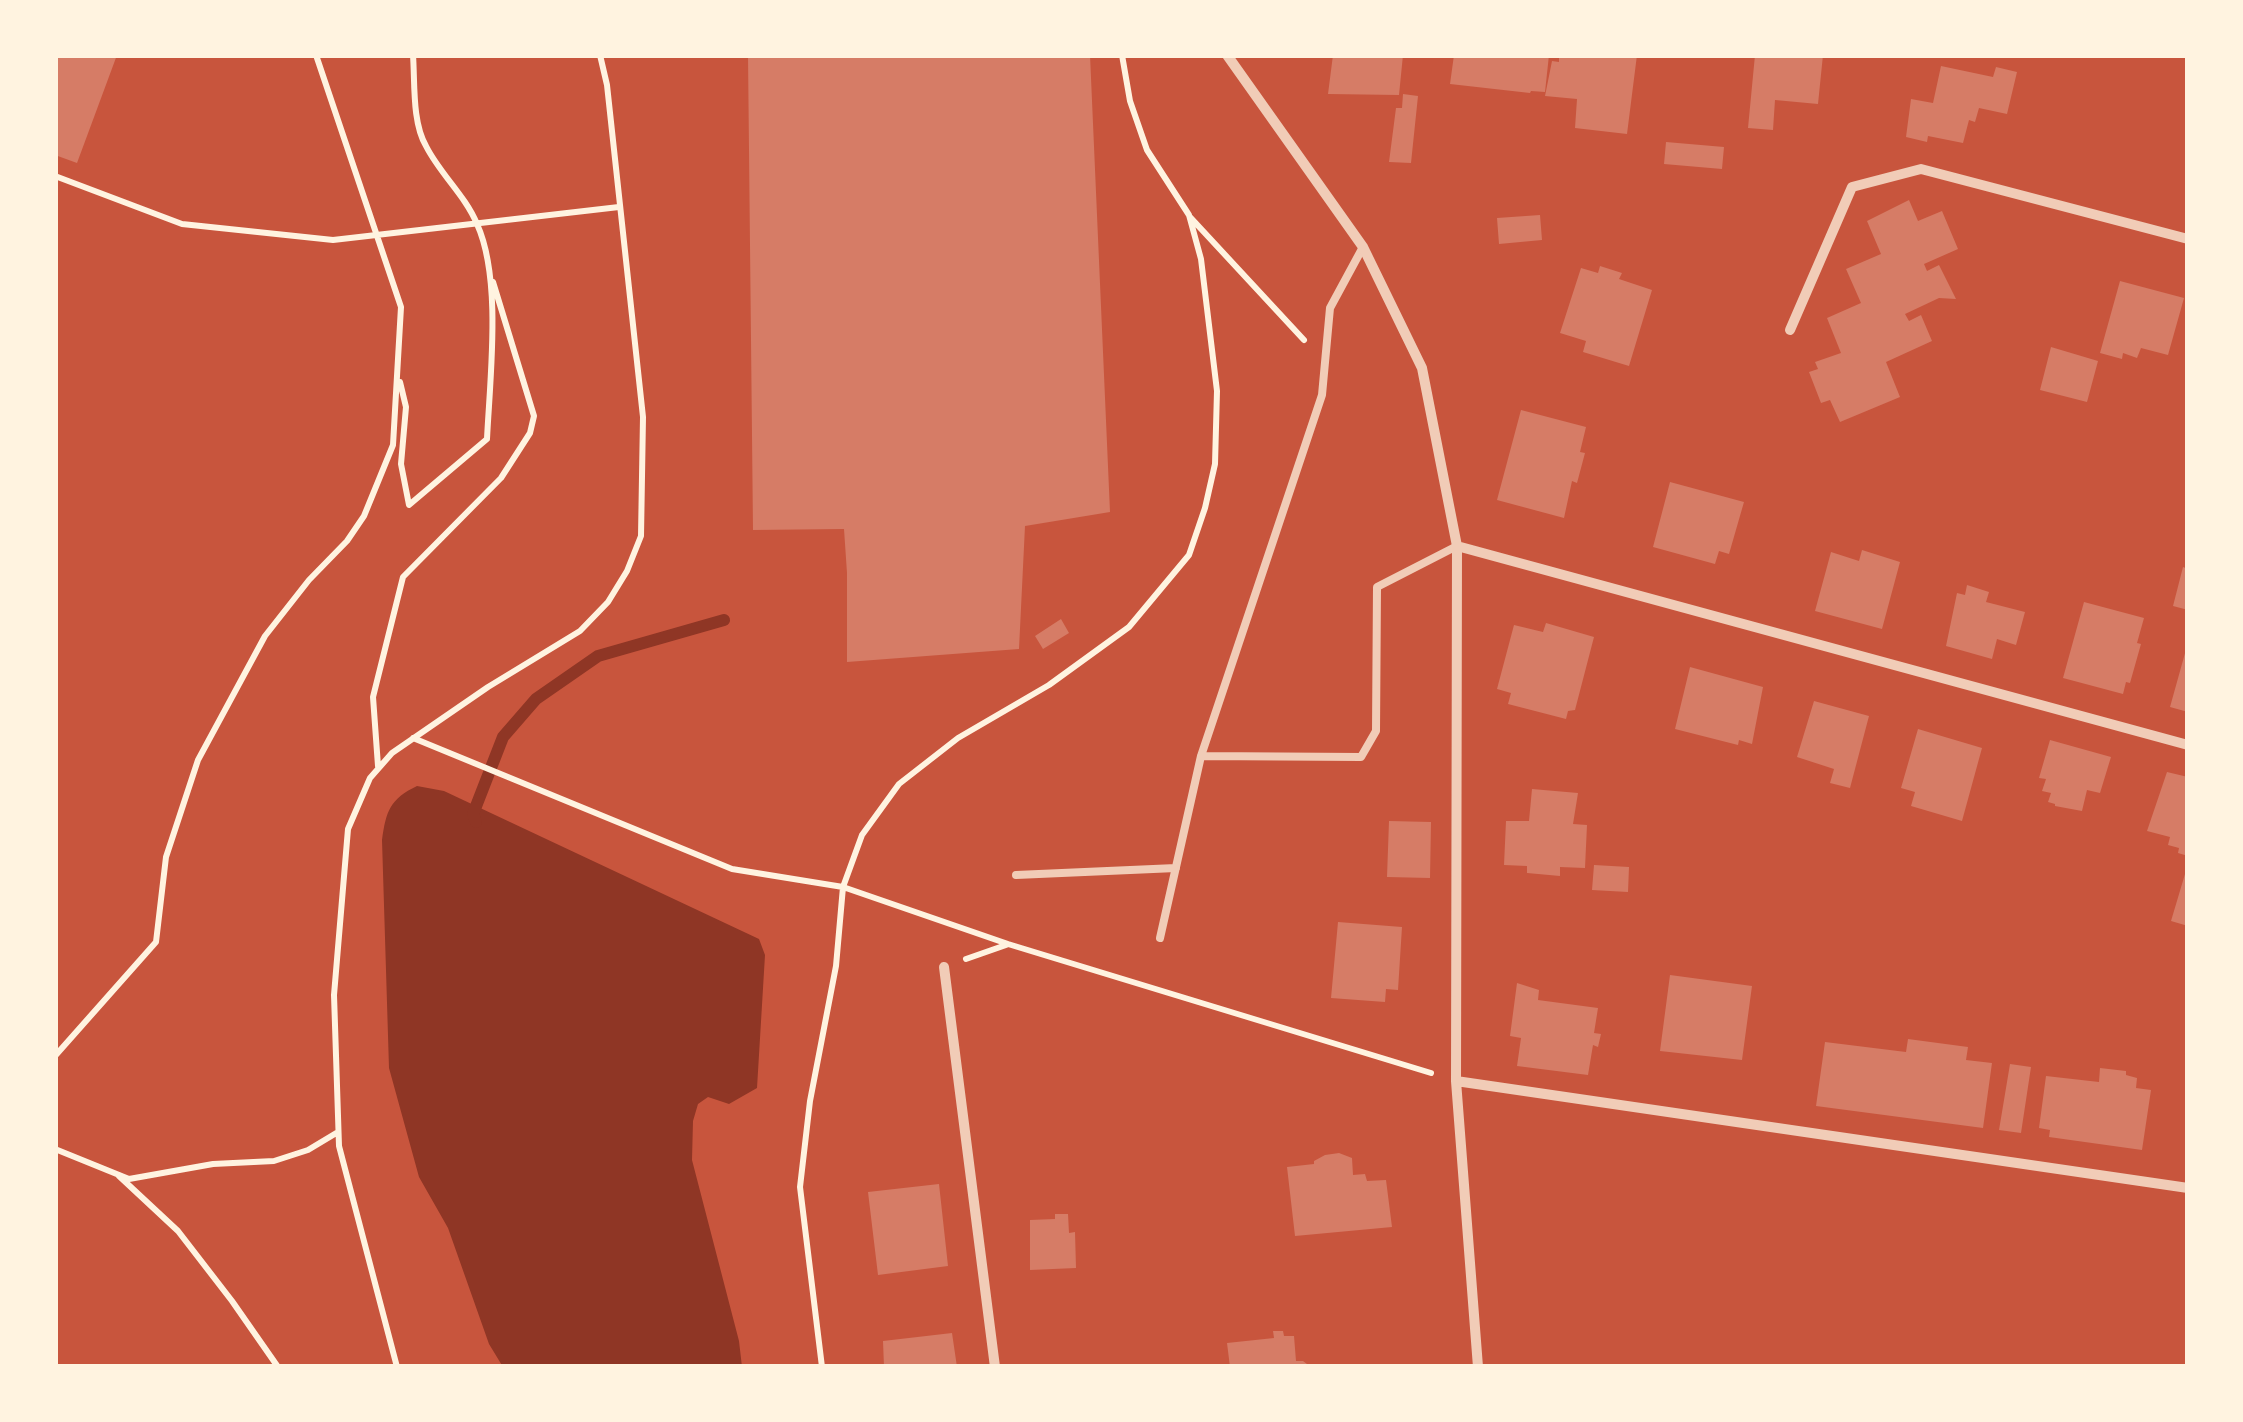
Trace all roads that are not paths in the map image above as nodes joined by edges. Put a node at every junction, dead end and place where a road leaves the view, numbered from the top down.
1 (1227, 55) edge
2 (2188, 240) edge
3 (1363, 247) junction
4 (1790, 330) dead end
5 (1457, 546) junction
6 (2188, 745) edge
7 (1202, 756) junction
8 (1176, 868) junction
9 (1016, 875) dead end
10 (1160, 938) dead end
11 (944, 967) road end
12 (1456, 1081) junction
13 (2188, 1188) edge
14 (996, 1367) edge
15 (1478, 1367) edge

1 - 3 street
2 - 4 street
3 - 5 street
3 - 7 lane
5 - 6 street
5 - 7 lane
5 - 12 street
7 - 8 lane
8 - 9 lane
8 - 10 lane
11 - 14 street
12 - 13 street
12 - 15 street

